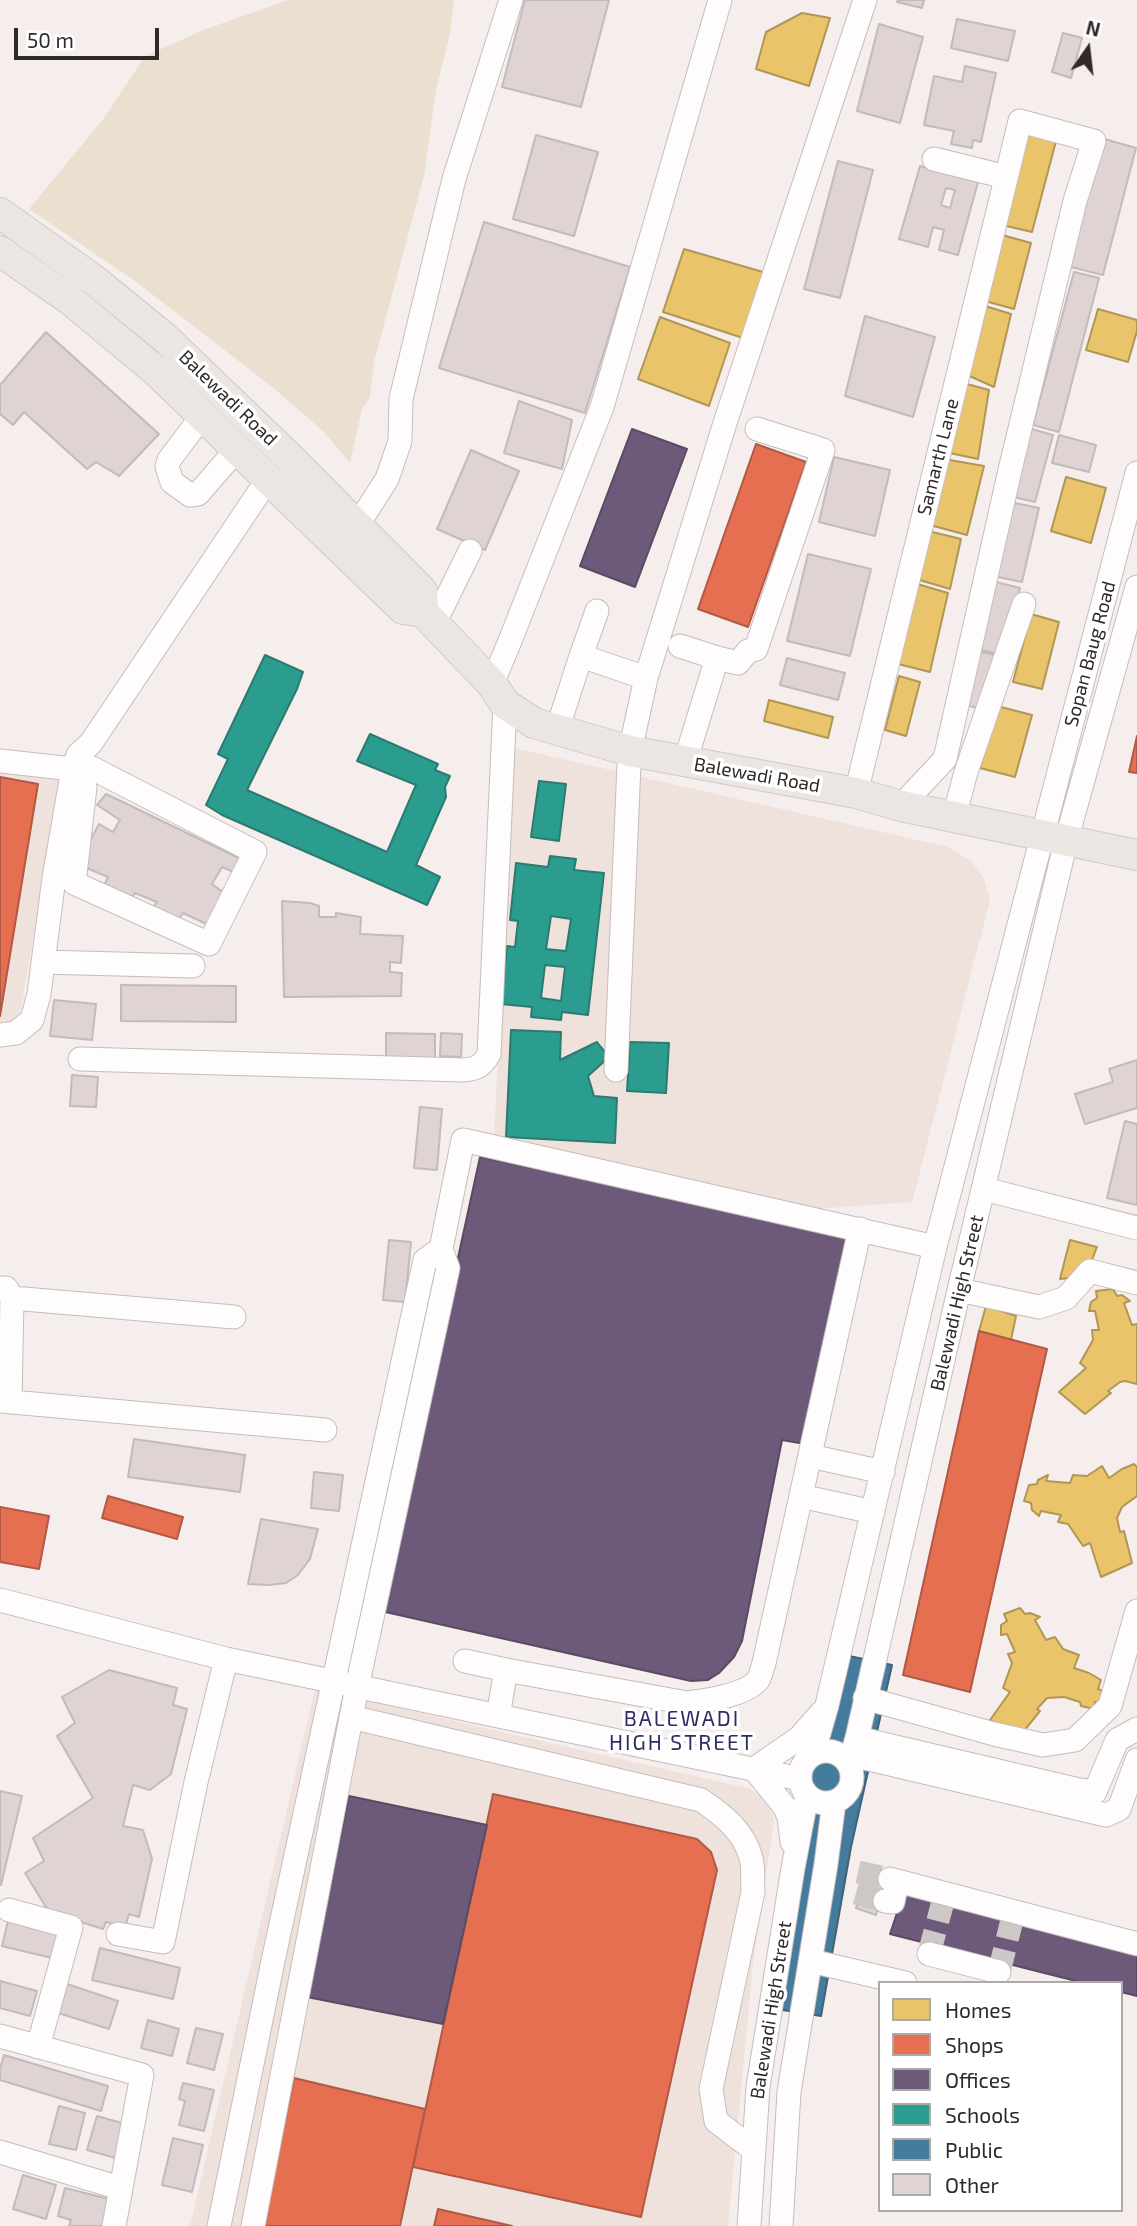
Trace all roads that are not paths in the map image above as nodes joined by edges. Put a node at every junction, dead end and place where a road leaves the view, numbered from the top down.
1 (510, 0) edge
2 (720, 0) edge
3 (865, 0) edge
4 (934, 159) dead end
5 (1006, 177) junction
6 (0, 213) edge
7 (0, 251) edge
8 (203, 415) junction
9 (757, 429) dead end
10 (237, 449) junction
11 (1137, 473) edge
12 (268, 479) junction
13 (358, 526) junction
14 (470, 551) dead end
15 (1137, 587) edge
16 (1024, 604) dead end
17 (597, 611) dead end
18 (428, 618) junction
19 (680, 646) dead end
20 (581, 656) junction
21 (717, 658) junction
22 (646, 678) junction
23 (498, 694) junction
24 (557, 730) junction
25 (629, 751) junction
26 (0, 761) edge
27 (685, 762) junction
28 (81, 768) junction
29 (856, 793) junction
30 (901, 806) junction
31 (954, 817) junction
32 (1054, 838) junction
33 (1137, 855) edge
34 (43, 962) junction
35 (193, 967) dead end
36 (0, 1035) edge
37 (80, 1059) dead end
38 (616, 1070) dead end
39 (984, 1189) junction
40 (860, 1228) junction
41 (1137, 1228) edge
42 (935, 1247) junction
43 (1137, 1283) edge
44 (959, 1290) junction
45 (6, 1293) edge
46 (234, 1317) dead end
47 (5, 1401) edge
48 (325, 1430) dead end
49 (810, 1456) junction
50 (883, 1472) junction
51 (801, 1496) junction
52 (873, 1512) junction
53 (0, 1600) edge
54 (1137, 1611) edge
55 (353, 1652) junction
56 (226, 1659) junction
57 (465, 1661) dead end
58 (506, 1670) junction
59 (334, 1682) junction
60 (357, 1687) junction
61 (865, 1698) junction
62 (828, 1705) junction
63 (498, 1716) junction
64 (351, 1717) junction
65 (1137, 1729) edge
66 (1127, 1743) edge
67 (853, 1753) junction
68 (813, 1755) junction
69 (1137, 1760) edge
70 (754, 1769) junction
71 (803, 1787) junction
72 (1095, 1792) junction
73 (834, 1801) junction
74 (1114, 1812) junction
75 (793, 1868) junction
76 (891, 1887) tunnel mouth
77 (9, 1910) dead end
78 (118, 1934) dead end
79 (1137, 1944) edge
80 (929, 1954) dead end
81 (811, 1961) junction
82 (273, 1962) junction
83 (303, 1968) junction
84 (999, 1972) dead end
85 (896, 1981) edge
86 (0, 2036) edge
87 (38, 2047) junction
88 (754, 2150) junction
89 (0, 2152) edge
90 (120, 2189) junction
91 (114, 2226) edge
92 (219, 2226) edge
93 (253, 2226) edge
94 (749, 2226) edge
95 (781, 2226) edge

1 - 13 street
2 - 23 street
3 - 22 street
4 - 5 street
5 - 29 street, Samarth Lane
5 - 30 street, Samarth Lane
6 - 13 main road, Balewadi Road
7 - 8 main road, Balewadi Road
8 - 10 main road, Balewadi Road
8 - 10 street
9 - 21 street
10 - 12 main road, Balewadi Road
11 - 32 street, Sopan Baug Road
12 - 18 main road, Balewadi Road
12 - 28 street
13 - 18 main road, Balewadi Road
14 - 18 street
15 - 32 street, Sopan Baug Road
16 - 31 street
17 - 20 street
18 - 23 main road, Balewadi Road
19 - 21 street
20 - 22 street
20 - 24 street
21 - 27 street
22 - 25 street
23 - 24 main road, Balewadi Road
23 - 37 street
24 - 25 main road, Balewadi Road
25 - 27 main road, Balewadi Road
25 - 38 street
26 - 28 street
27 - 29 main road, Balewadi Road
28 - 28 street
28 - 34 street
29 - 30 main road, Balewadi Road
30 - 31 main road, Balewadi Road
31 - 32 main road, Balewadi Road
32 - 33 main road, Balewadi Road
32 - 39 street, Balewadi High Street
32 - 42 street, Balewadi High Street
34 - 35 street
34 - 36 street
39 - 41 street
39 - 44 street, Balewadi High Street
40 - 42 street
40 - 49 street
40 - 55 street
42 - 50 street, Balewadi High Street
43 - 44 street
44 - 61 street, Balewadi High Street
45 - 46 street
45 - 47 street
47 - 48 street
49 - 50 street
49 - 51 street
50 - 52 street, Balewadi High Street
51 - 52 street
51 - 58 street
52 - 62 street, Balewadi High Street
53 - 56 street
54 - 61 street
55 - 59 street
55 - 60 street
56 - 59 street
56 - 78 street
57 - 58 street
58 - 63 street
59 - 60 street
59 - 82 street
60 - 63 street
60 - 64 street
61 - 67 street, Balewadi High Street
62 - 68 street, Balewadi High Street
62 - 70 street
63 - 70 street
64 - 83 street
64 - 88 street
65 - 66 street
66 - 72 street
67 - 68 street
67 - 72 street
67 - 73 street
67 - 74 street
68 - 71 street
69 - 74 street
70 - 71 street
70 - 75 street
71 - 73 street
71 - 75 street, Balewadi High Street
72 - 74 street
73 - 81 street, Balewadi High Street
75 - 88 street, Balewadi High Street
76 - 79 street
77 - 87 street
80 - 84 street
81 - 85 street
81 - 95 street, Balewadi High Street
82 - 83 street
82 - 92 street
83 - 93 street
86 - 87 street
87 - 90 street
88 - 94 street, Balewadi High Street
89 - 90 street
90 - 91 street

